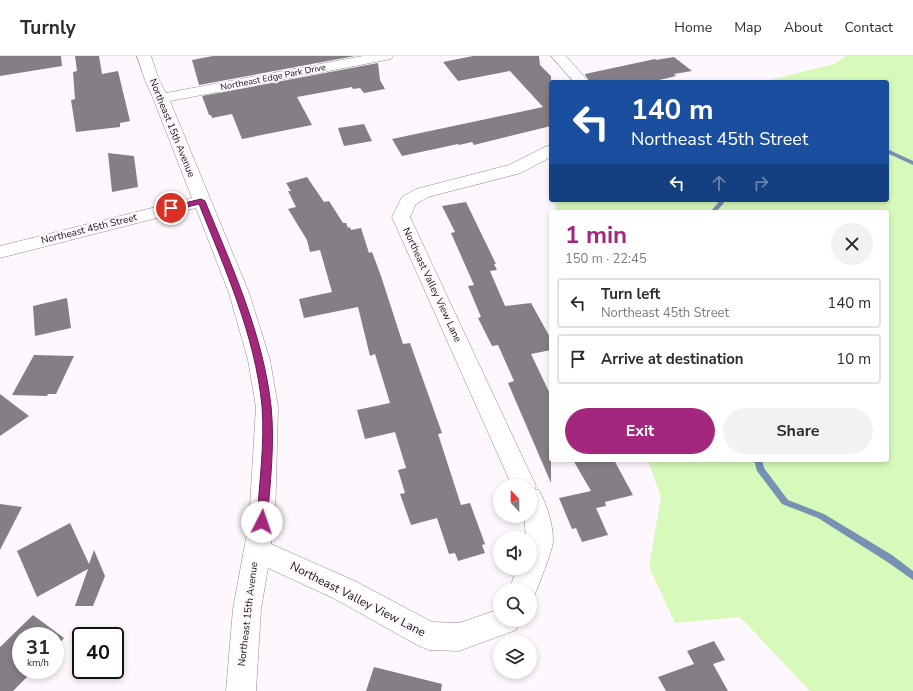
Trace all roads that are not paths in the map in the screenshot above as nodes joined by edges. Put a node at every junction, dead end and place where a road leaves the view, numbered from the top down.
1 (144, 56) edge
2 (386, 56) edge
3 (558, 56) edge
4 (580, 80) edge
5 (161, 98) junction
6 (549, 151) edge
7 (201, 201) junction
8 (0, 252) edge
9 (521, 479) edge
10 (537, 520) edge
11 (256, 550) junction
12 (525, 583) edge
13 (493, 625) edge
14 (241, 691) edge

1 - 5 street, Northeast 15th Avenue
2 - 5 street, Northeast Edge Park Drive
3 - 4 street
5 - 7 street, Northeast 15th Avenue
6 - 9 street, Northeast Valley View Lane
7 - 8 street, Northeast 45th Street
7 - 11 street, Northeast 15th Avenue
10 - 12 street
11 - 13 street, Northeast Valley View Lane
11 - 14 street, Northeast 15th Avenue

